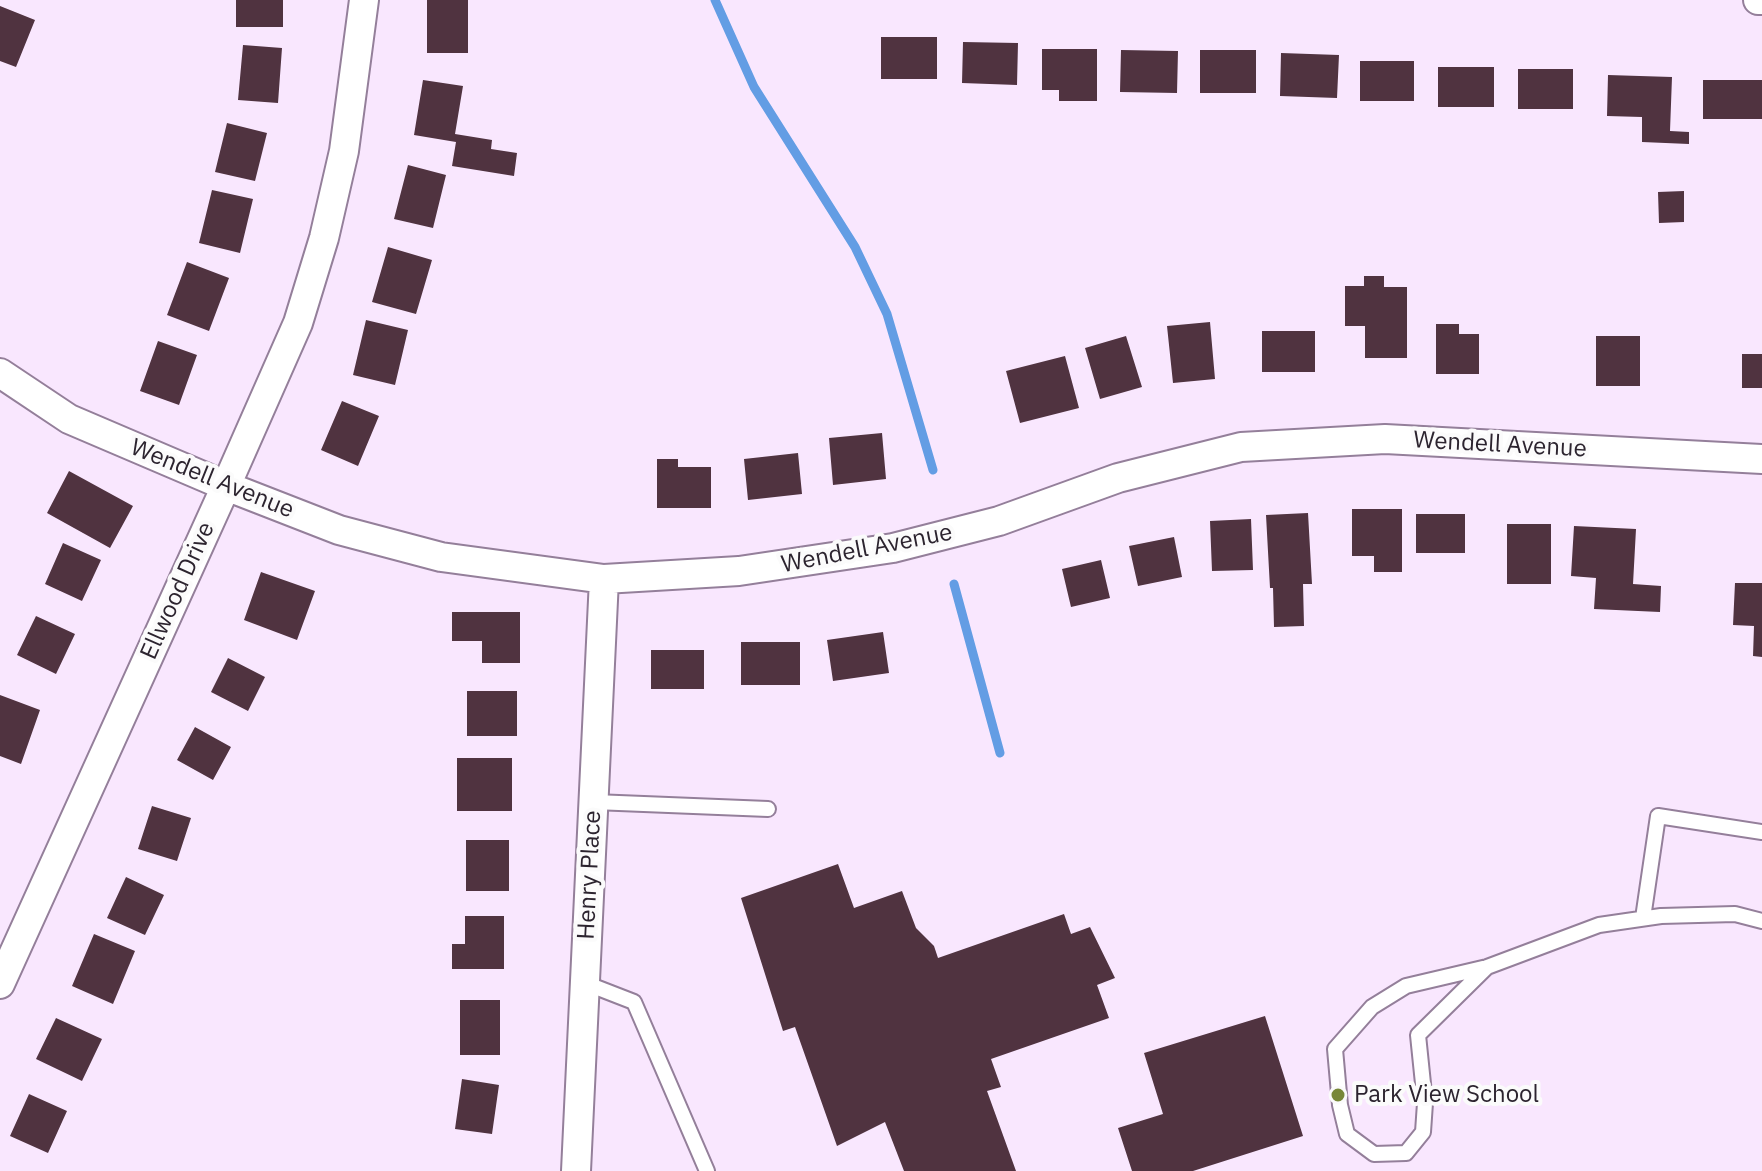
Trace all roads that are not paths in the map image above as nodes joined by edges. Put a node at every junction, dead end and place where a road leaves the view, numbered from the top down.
1 (364, 0) edge
2 (0, 373) edge
3 (1762, 459) edge
4 (226, 486) junction
5 (604, 579) junction
6 (594, 802) junction
7 (768, 809) dead end
8 (1762, 832) edge
9 (1643, 918) junction
10 (1762, 921) edge
11 (1487, 967) junction
12 (585, 983) junction
13 (0, 984) edge
14 (576, 1171) edge
15 (707, 1171) edge

1 - 4 street, Ellwood Drive
2 - 4 street, Wendell Avenue
3 - 5 street, Wendell Avenue
4 - 5 street, Wendell Avenue
4 - 13 street, Ellwood Drive
5 - 6 street, Henry Place
6 - 7 lane
6 - 12 street, Henry Place
8 - 9 lane
9 - 10 lane
9 - 11 lane
11 - 11 lane
12 - 14 street, Henry Place
12 - 15 lane

